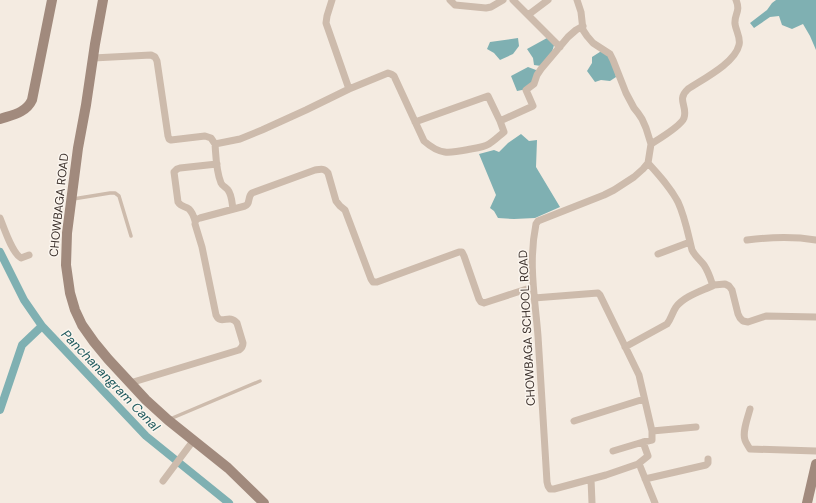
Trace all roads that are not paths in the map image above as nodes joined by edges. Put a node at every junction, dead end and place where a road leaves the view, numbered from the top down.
1 (52, 0) edge
2 (103, 0) edge
3 (332, 0) edge
4 (450, 0) edge
5 (503, 0) edge
6 (514, 0) edge
7 (548, 0) edge
8 (577, 0) edge
9 (736, 0) edge
10 (528, 14) junction
11 (583, 26) junction
12 (560, 46) junction
13 (92, 58) junction
14 (349, 89) junction
15 (0, 119) edge
16 (500, 121) junction
17 (415, 122) junction
18 (215, 144) junction
19 (651, 144) junction
20 (648, 163) junction
21 (217, 164) junction
22 (72, 200) junction
23 (233, 209) junction
24 (0, 218) edge
25 (195, 221) junction
26 (131, 236) dead end
27 (747, 240) dead end
28 (816, 240) edge
29 (690, 242) junction
30 (658, 254) dead end
31 (29, 255) dead end
32 (714, 285) junction
33 (533, 287) junction
34 (534, 298) junction
35 (816, 318) edge
36 (625, 347) junction
37 (260, 381) dead end
38 (130, 383) junction
39 (644, 398) junction
40 (750, 409) dead end
41 (168, 420) junction
42 (574, 421) dead end
43 (696, 427) dead end
44 (652, 430) junction
45 (193, 441) junction
46 (643, 442) junction
47 (613, 451) dead end
48 (816, 451) edge
49 (708, 459) dead end
50 (638, 464) junction
51 (816, 464) edge
52 (645, 479) junction
53 (591, 480) junction
54 (162, 481) dead end
55 (264, 503) edge
56 (592, 503) edge
57 (655, 503) edge
58 (807, 503) edge

1 - 15 street
2 - 13 street, CHOWBAGA ROAD
3 - 14 street
4 - 5 street
6 - 10 street
7 - 10 street
8 - 11 street
9 - 19 street
10 - 12 street
11 - 12 street
11 - 19 street
12 - 16 street
13 - 18 street
13 - 22 street, CHOWBAGA ROAD
14 - 17 street
14 - 18 street
16 - 17 street
16 - 17 street
18 - 21 street
19 - 20 street
20 - 29 street
20 - 33 street, CHOWBAGA SCHOOL ROAD
21 - 23 street
21 - 25 street
22 - 26 lane
22 - 38 street, CHOWBAGA ROAD
23 - 25 street
23 - 33 street
24 - 31 street
25 - 38 street
27 - 28 street
29 - 30 street
29 - 32 street
32 - 35 street
32 - 36 street
33 - 34 street, CHOWBAGA SCHOOL ROAD
34 - 36 street
34 - 53 street, CHOWBAGA SCHOOL ROAD
36 - 39 street
37 - 41 lane
38 - 41 street, CHOWBAGA ROAD
39 - 42 street
39 - 44 street
40 - 48 street
41 - 45 street, CHOWBAGA ROAD
43 - 44 street
44 - 46 street
45 - 54 street
45 - 55 street, CHOWBAGA ROAD
46 - 47 street
46 - 50 street
49 - 52 street
50 - 52 street
50 - 53 street, CHOWBAGA SCHOOL ROAD
51 - 58 street
52 - 57 street
53 - 56 street

